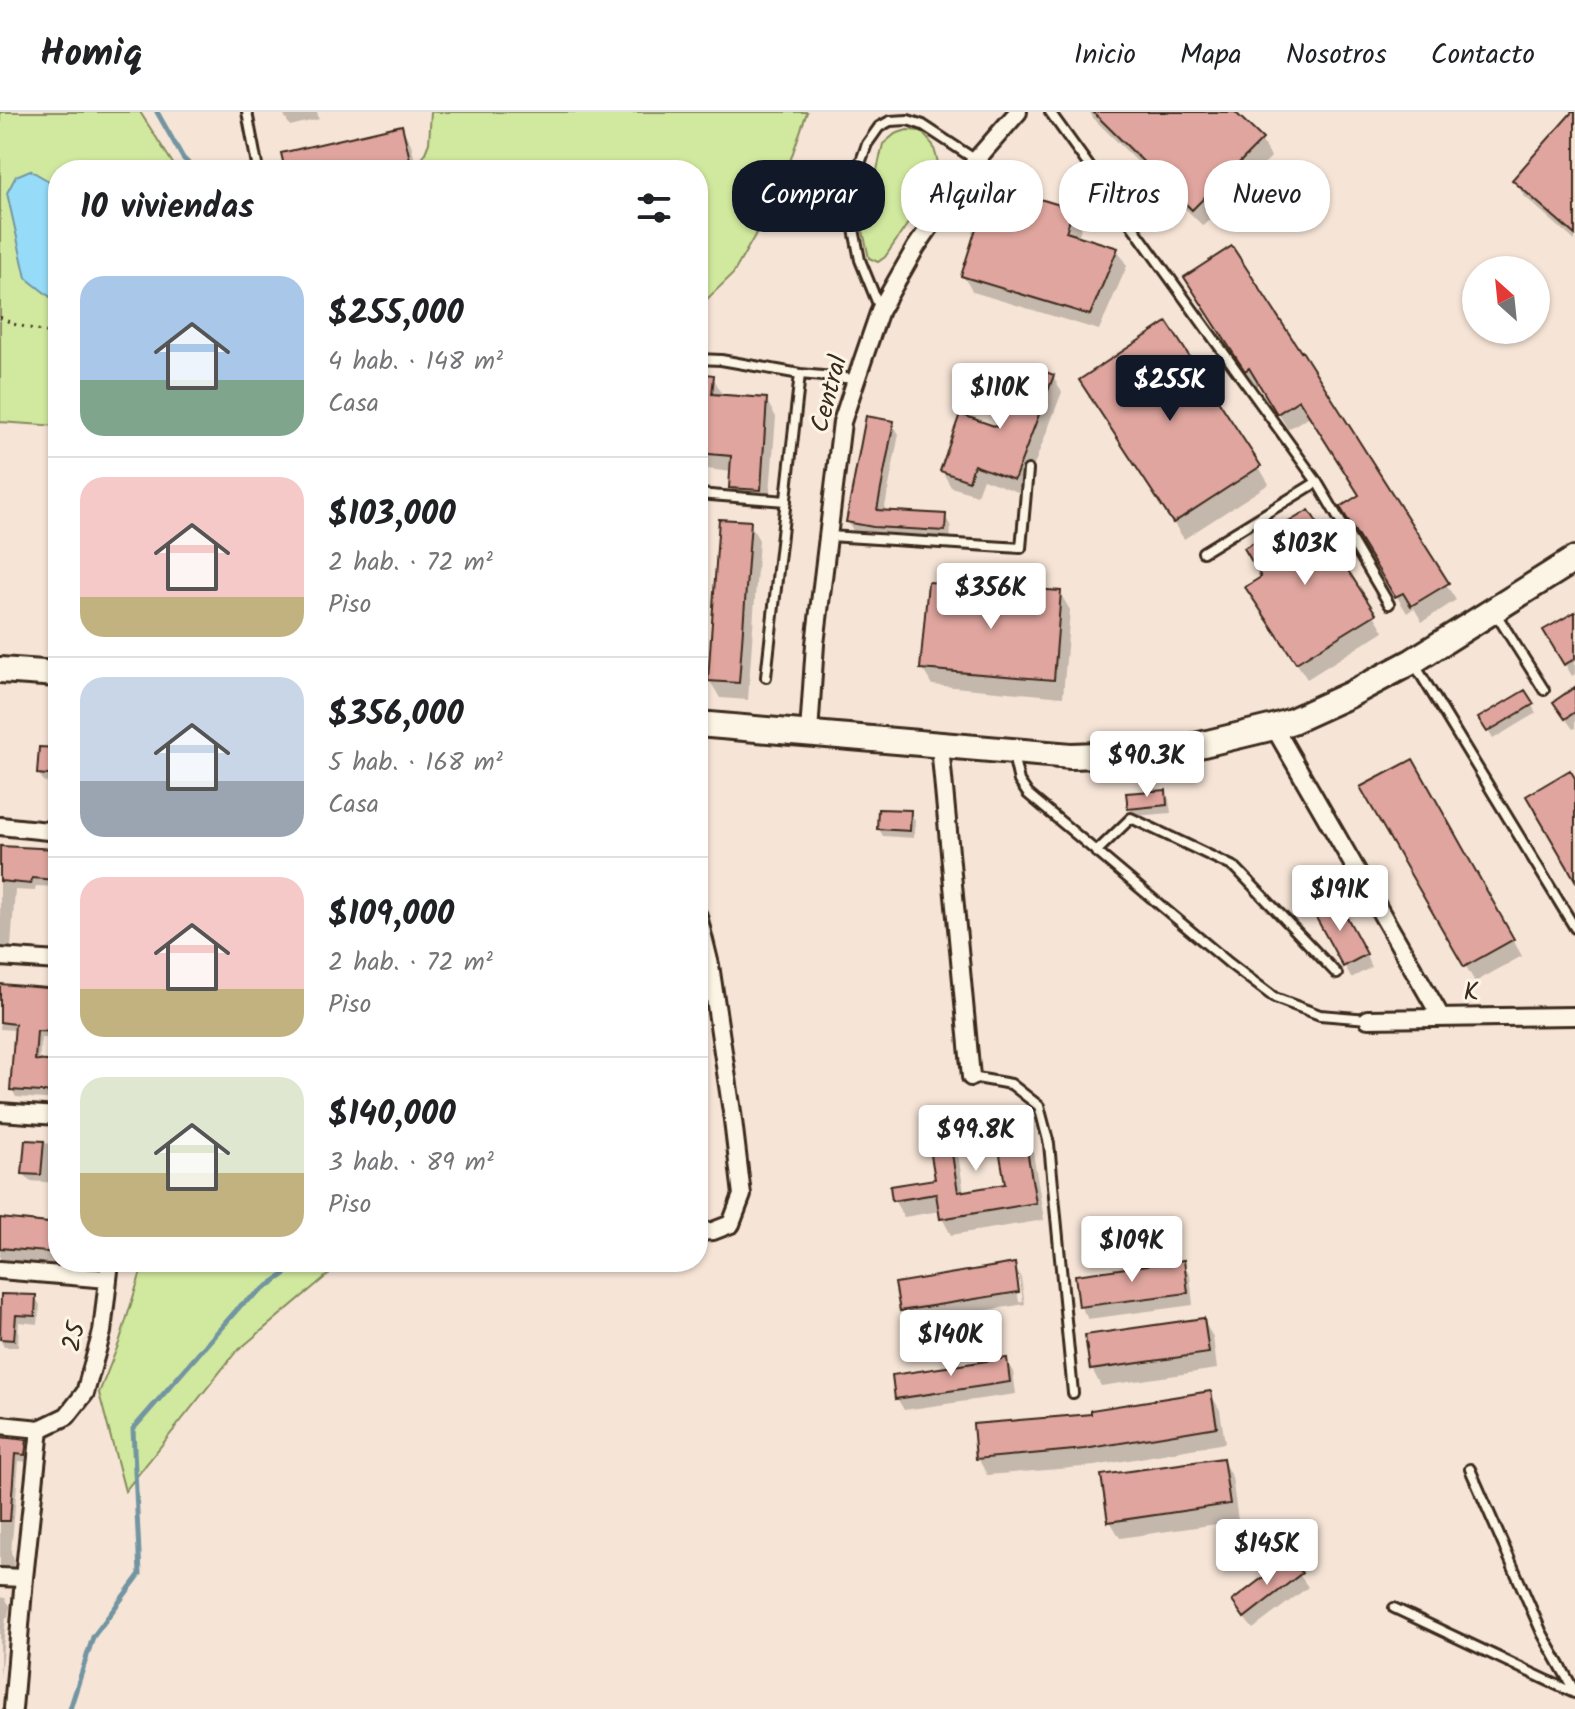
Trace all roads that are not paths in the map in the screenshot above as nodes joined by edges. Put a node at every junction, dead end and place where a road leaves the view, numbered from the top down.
1 (247, 112) edge
2 (1018, 112) edge
3 (1050, 112) edge
4 (256, 160) edge
5 (976, 160) joint
6 (926, 232) edge
7 (880, 310) junction
8 (708, 359) edge
9 (800, 374) junction
10 (856, 380) junction
11 (1028, 470) dead end
12 (1317, 482) junction
13 (708, 495) edge
14 (786, 501) junction
15 (828, 536) junction
16 (1203, 552) dead end
17 (1575, 559) edge
18 (1389, 604) dead end
19 (1493, 610) junction
20 (1413, 661) junction
21 (0, 670) edge
22 (48, 673) edge
23 (766, 677) dead end
24 (1544, 690) dead end
25 (708, 725) edge
26 (1274, 727) junction
27 (809, 733) junction
28 (940, 746) junction
29 (1012, 751) junction
30 (0, 826) edge
31 (48, 831) edge
32 (1096, 852) junction
33 (1575, 928) edge
34 (0, 957) edge
35 (708, 957) edge
36 (48, 960) edge
37 (1337, 974) dead end
38 (1575, 1016) edge
39 (1441, 1017) junction
40 (1368, 1019) joint
41 (971, 1077) joint
42 (0, 1112) edge
43 (48, 1115) edge
44 (708, 1231) edge
45 (0, 1270) edge
46 (48, 1270) edge
47 (109, 1272) edge
48 (1073, 1393) dead end
49 (0, 1425) edge
50 (40, 1429) junction
51 (1470, 1469) dead end
52 (0, 1577) edge
53 (24, 1578) junction
54 (1394, 1608) dead end
55 (1575, 1693) edge
56 (13, 1709) edge

1 - 4 lane
2 - 5 street, Central
3 - 12 lane
5 - 7 lane
6 - 7 street, Central
7 - 10 street, Central
8 - 9 lane
9 - 10 lane
9 - 14 lane
10 - 15 street, Central
11 - 15 lane
12 - 16 lane
12 - 18 lane
13 - 14 lane
14 - 23 lane
15 - 27 street, Central
17 - 19 main road
19 - 20 main road
19 - 24 lane
20 - 26 main road
20 - 33 lane
21 - 22 main road
25 - 27 main road
26 - 29 main road
26 - 39 street
27 - 28 main road
28 - 29 main road
28 - 41 street
29 - 32 lane
30 - 31 street
32 - 37 lane
32 - 40 lane
34 - 36 street
35 - 44 street
38 - 39 street, K
39 - 40 street, K
41 - 48 lane
42 - 43 street
45 - 46 street
47 - 50 street, 25
49 - 50 street
50 - 53 street
51 - 55 lane
52 - 53 street
53 - 56 street
54 - 55 lane

